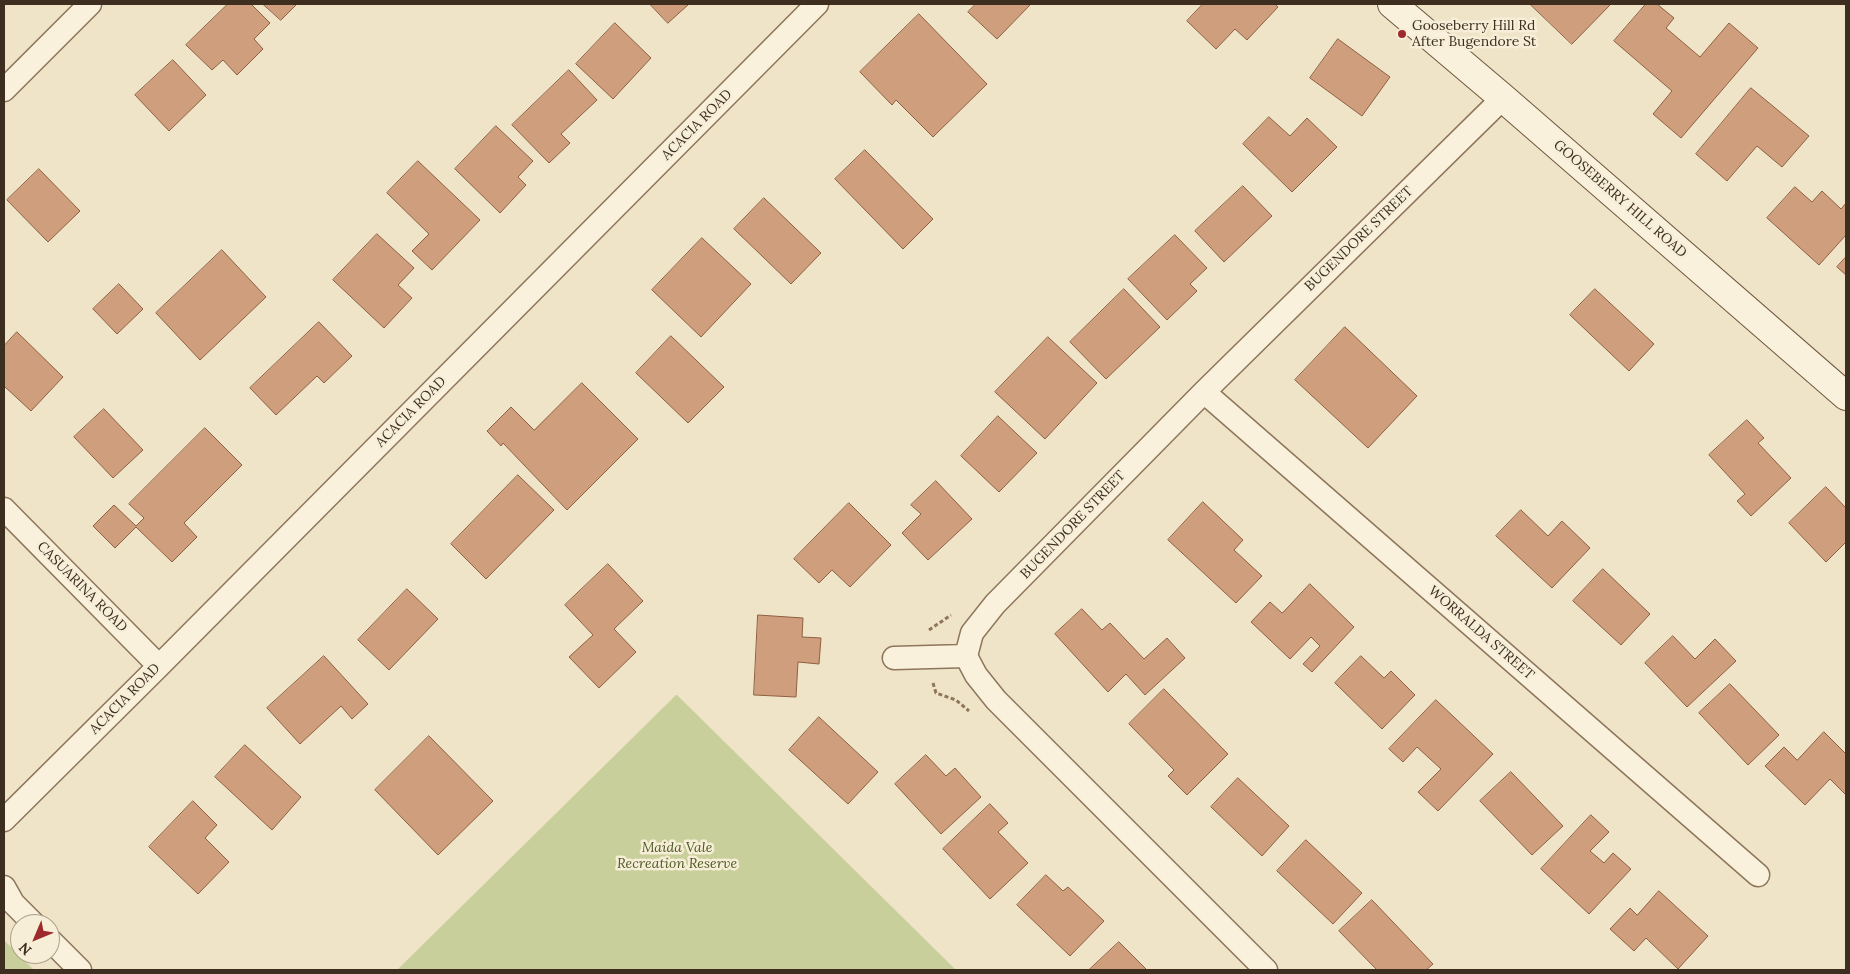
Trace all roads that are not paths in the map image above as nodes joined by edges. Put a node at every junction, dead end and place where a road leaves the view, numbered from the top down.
1 (90, 4) edge
2 (817, 4) edge
3 (1392, 4) edge
4 (4, 90) edge
5 (1503, 98) junction
6 (1204, 392) junction
7 (1846, 396) edge
8 (4, 509) edge
9 (966, 656) junction
10 (894, 658) dead end
11 (159, 666) junction
12 (4, 820) edge
13 (1758, 875) dead end
14 (4, 887) edge
15 (24, 914) edge
16 (60, 950) edge
17 (80, 970) edge
18 (1266, 970) edge

1 - 4 street
2 - 11 street, ACACIA ROAD
3 - 5 street, GOOSEBERRY HILL ROAD
5 - 6 street, BUGENDORE STREET
5 - 7 street, GOOSEBERRY HILL ROAD
6 - 9 street, BUGENDORE STREET
6 - 13 street, WORRALDA STREET
8 - 11 street, CASUARINA ROAD
9 - 10 street
9 - 18 street
11 - 12 street, ACACIA ROAD
14 - 15 street
16 - 17 street

